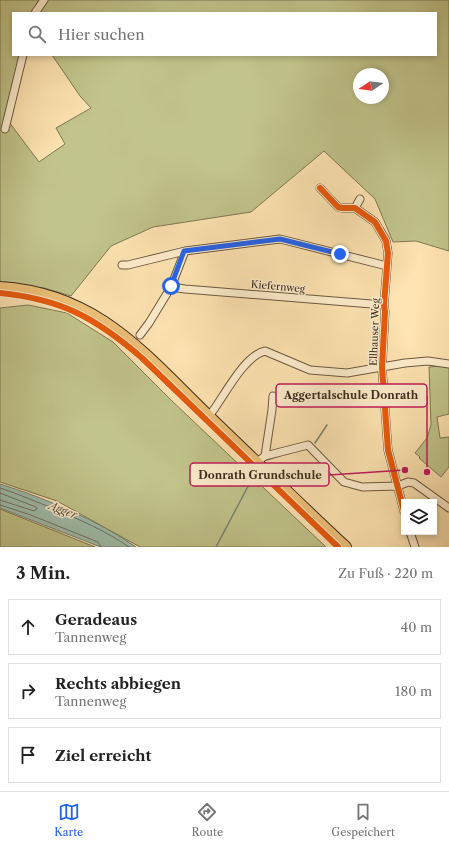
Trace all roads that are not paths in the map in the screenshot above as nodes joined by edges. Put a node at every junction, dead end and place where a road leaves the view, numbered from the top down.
1 (44, 0) edge
2 (36, 12) edge
3 (23, 56) edge
4 (5, 129) dead end
5 (320, 188) dead end
6 (360, 199) dead end
7 (355, 208) junction
8 (184, 251) junction
9 (122, 265) dead end
10 (387, 266) junction
11 (171, 286) junction
12 (0, 287) edge
13 (384, 305) junction
14 (140, 335) dead end
15 (449, 364) edge
16 (382, 367) junction
17 (273, 396) dead end
18 (209, 416) junction
19 (261, 459) junction
20 (398, 486) junction
21 (401, 499) edge
22 (449, 508) edge
23 (411, 535) edge
24 (346, 547) edge
25 (415, 547) edge

1 - 2 street
3 - 4 street
5 - 7 street, Ellhauser Weg
6 - 7 street
7 - 10 street, Ellhauser Weg
8 - 9 street
8 - 10 street
8 - 11 street
10 - 13 street, Ellhauser Weg
11 - 13 street, Kiefernweg
11 - 14 street
12 - 18 main road
13 - 16 street, Ellhauser Weg
15 - 16 street
16 - 18 street
16 - 20 street, Ellhauser Weg
17 - 19 street
18 - 19 main road
19 - 20 street
19 - 24 main road
20 - 21 street, Ellhauser Weg
20 - 22 street
23 - 25 street

